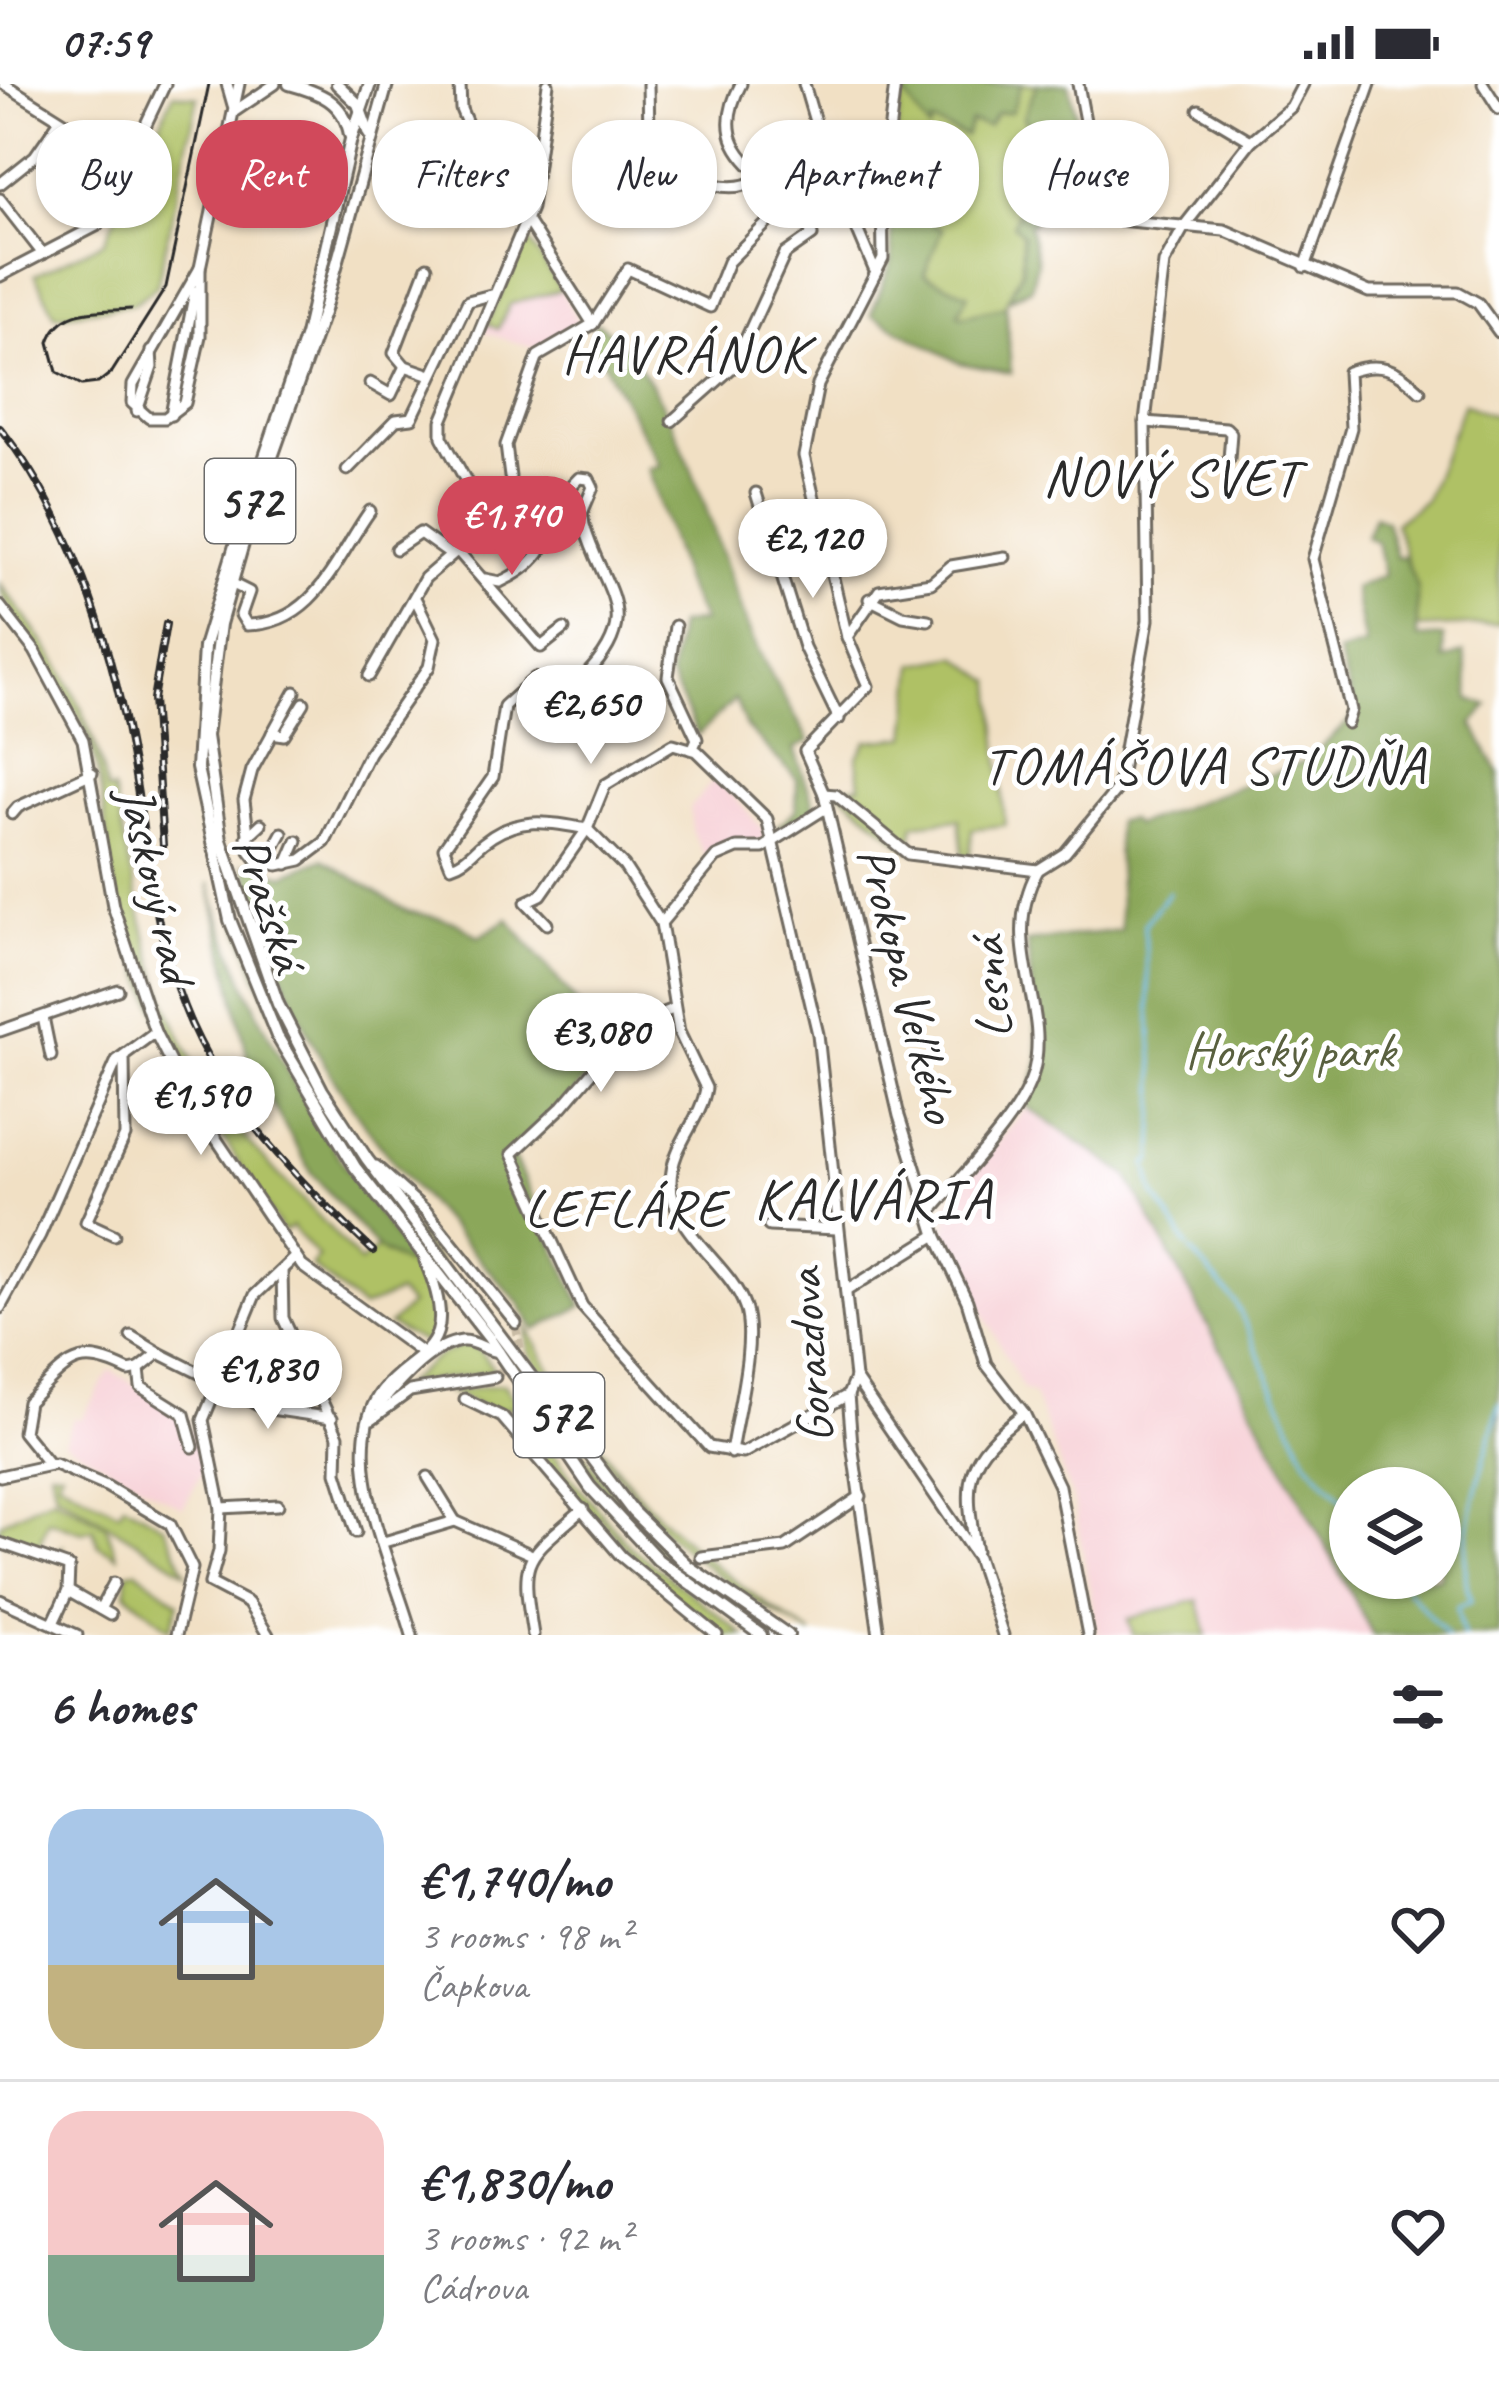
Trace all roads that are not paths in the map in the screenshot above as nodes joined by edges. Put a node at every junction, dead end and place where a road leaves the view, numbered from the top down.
1 (4, 84) edge
2 (165, 84) edge
3 (227, 84) edge
4 (239, 84) edge
5 (275, 84) edge
6 (289, 84) edge
7 (337, 84) edge
8 (385, 84) edge
9 (460, 84) edge
10 (548, 84) edge
11 (648, 84) edge
12 (741, 84) edge
13 (804, 84) edge
14 (895, 84) edge
15 (1078, 84) edge
16 (1304, 84) edge
17 (1370, 84) edge
18 (1483, 84) edge
19 (363, 92) edge
20 (322, 94) junction
21 (360, 109) junction
22 (1499, 109) edge
23 (235, 110) junction
24 (1199, 110) dead end
25 (60, 120) edge
26 (149, 120) edge
27 (467, 120) edge
28 (544, 120) edge
29 (646, 120) edge
30 (1085, 120) edge
31 (350, 139) junction
32 (1251, 141) junction
33 (370, 143) junction
34 (741, 148) edge
35 (36, 155) edge
36 (0, 184) edge
37 (0, 199) edge
38 (1169, 223) edge
39 (1185, 225) junction
40 (92, 228) edge
41 (520, 228) edge
42 (531, 228) edge
43 (762, 228) edge
44 (811, 228) edge
45 (43, 254) junction
46 (427, 267) dead end
47 (1305, 267) junction
48 (200, 268) junction
49 (874, 269) junction
50 (0, 276) edge
51 (491, 296) junction
52 (593, 324) junction
53 (1499, 332) edge
54 (405, 366) junction
55 (430, 375) junction
56 (370, 383) dead end
57 (1420, 391) dead end
58 (672, 421) dead end
59 (1144, 422) junction
60 (1229, 459) dead end
61 (346, 470) dead end
62 (510, 477) dead end
63 (756, 493) dead end
64 (370, 511) dead end
65 (396, 549) dead end
66 (454, 553) junction
67 (1005, 556) dead end
68 (485, 579) junction
69 (231, 583) junction
70 (869, 599) junction
71 (416, 600) junction
72 (0, 606) edge
73 (928, 620) dead end
74 (675, 626) dead end
75 (564, 629) dead end
76 (848, 637) junction
77 (369, 676) dead end
78 (585, 676) dead end
79 (535, 678) dead end
80 (296, 692) dead end
81 (304, 703) dead end
82 (839, 719) junction
83 (1347, 723) dead end
84 (272, 733) junction
85 (693, 748) junction
86 (92, 773) junction
87 (824, 794) junction
88 (826, 808) junction
89 (13, 814) dead end
90 (261, 824) dead end
91 (587, 829) junction
92 (282, 833) dead end
93 (247, 837) junction
94 (774, 839) junction
95 (297, 841) dead end
96 (277, 864) junction
97 (1038, 870) junction
98 (548, 923) dead end
99 (661, 923) junction
100 (118, 990) dead end
101 (673, 1010) junction
102 (43, 1017) junction
103 (0, 1031) edge
104 (155, 1032) junction
105 (125, 1051) junction
106 (51, 1056) dead end
107 (367, 1159) junction
108 (931, 1213) junction
109 (770, 1226) dead end
110 (837, 1229) junction
111 (115, 1234) dead end
112 (936, 1235) junction
113 (421, 1251) junction
114 (294, 1258) junction
115 (281, 1270) junction
116 (846, 1291) junction
117 (0, 1308) edge
118 (516, 1323) dead end
119 (390, 1334) junction
120 (131, 1336) dead end
121 (499, 1352) junction
122 (159, 1353) junction
123 (416, 1361) junction
124 (140, 1369) junction
125 (495, 1377) dead end
126 (855, 1378) junction
127 (848, 1395) junction
128 (465, 1400) dead end
129 (513, 1407) dead end
130 (1024, 1413) junction
131 (502, 1417) junction
132 (332, 1418) junction
133 (373, 1419) junction
134 (364, 1438) junction
135 (193, 1447) dead end
136 (730, 1454) junction
137 (48, 1463) junction
138 (0, 1476) edge
139 (428, 1477) dead end
140 (862, 1496) junction
141 (967, 1500) junction
142 (278, 1505) dead end
143 (944, 1507) junction
144 (220, 1508) junction
145 (583, 1510) junction
146 (455, 1522) junction
147 (356, 1532) dead end
148 (384, 1542) junction
149 (0, 1543) edge
150 (701, 1557) dead end
151 (977, 1557) junction
152 (529, 1559) junction
153 (114, 1583) dead end
154 (68, 1591) junction
155 (0, 1600) edge
156 (54, 1621) junction
157 (77, 1635) edge
158 (176, 1635) edge
159 (268, 1635) edge
160 (412, 1635) edge
161 (533, 1635) edge
162 (717, 1635) edge
163 (760, 1635) edge
164 (788, 1635) edge
165 (879, 1635) edge
166 (1003, 1635) edge
167 (1088, 1635) edge

1 - 25 street
2 - 26 street
3 - 23 street
4 - 23 street
5 - 23 street
6 - 20 main road
7 - 19 main road
8 - 19 main road
8 - 33 main road, Pražská
9 - 27 street
10 - 28 street
11 - 29 street
12 - 34 street
13 - 49 street
14 - 49 street
15 - 30 street
16 - 32 street
17 - 47 street
18 - 22 street
19 - 20 main road
19 - 21 main road, Pražská
20 - 31 main road
21 - 31 main road, Pražská
21 - 33 main road
23 - 48 street
24 - 32 street
31 - 113 main road, Pražská / 572
32 - 39 street
33 - 69 main road, Pražská / 572
35 - 36 street
37 - 45 street
38 - 39 street
39 - 47 street
39 - 59 street
40 - 45 street
41 - 51 street
42 - 52 street
43 - 52 street
44 - 58 street
45 - 50 street
46 - 54 street
47 - 53 street
48 - 48 street
49 - 76 street
51 - 55 street
51 - 66 street
52 - 62 street
54 - 55 street
54 - 56 street
55 - 61 street
57 - 83 street
59 - 60 street
59 - 97 street
63 - 82 street
64 - 69 street
65 - 66 street
66 - 68 street
66 - 71 street
67 - 70 street
68 - 75 street
68 - 78 street
69 - 107 main road, Pražská / 572
70 - 73 street
70 - 76 street
71 - 77 street
71 - 96 street
72 - 86 street, Jaskový rad
74 - 85 street
76 - 82 street
79 - 91 street
80 - 84 street
81 - 84 street
82 - 87 street, Prokopa Veľkého
84 - 93 street
85 - 91 street
85 - 94 street, Gorazdova
86 - 89 street
86 - 104 street, Jaskový rad
87 - 88 street, Prokopa Veľkého
87 - 97 street
88 - 94 street
88 - 108 street, Prokopa Veľkého
90 - 93 street
91 - 98 street
91 - 99 street
92 - 96 street
93 - 96 street
94 - 99 street
94 - 110 street, Gorazdova
95 - 96 street
97 - 108 street, Lesná
99 - 101 street
100 - 102 street
101 - 136 street
101 - 136 street
102 - 103 street
102 - 106 street
104 - 105 street
104 - 114 street, Jaskový rad
105 - 111 street
105 - 117 street
107 - 118 street
107 - 164 main road, Pražská / 572
108 - 112 street, Prokopa Veľkého
109 - 110 street
110 - 116 street, Gorazdova
112 - 116 street
112 - 130 street, Prokopa Veľkého
113 - 121 main road, Pražská / 572
113 - 123 street
114 - 115 street
114 - 119 street, Jaskový rad
115 - 132 street
115 - 144 street
116 - 126 street, Gorazdova
119 - 123 street, Jaskový rad
119 - 123 street, Jaskový rad
120 - 122 street
121 - 123 street
121 - 163 main road, Pražská / 572
122 - 124 street
122 - 132 street, bridge
123 - 133 street
123 - 134 street
124 - 135 street
124 - 137 street
125 - 133 street
126 - 127 street, Gorazdova
126 - 143 street
127 - 136 street
127 - 140 street, Gorazdova
128 - 131 street
129 - 131 street
130 - 141 street
130 - 167 street, Prokopa Veľkého
131 - 145 street
132 - 147 street
133 - 134 street
134 - 148 street
137 - 138 street
137 - 158 street
139 - 146 street
140 - 150 street
140 - 165 street, Gorazdova
141 - 143 street
141 - 151 street
142 - 144 street
143 - 151 street
144 - 159 street
145 - 152 street
145 - 162 street
146 - 148 street
146 - 152 street
148 - 160 street
149 - 154 street
151 - 166 street
152 - 161 street
153 - 154 street
154 - 156 street
155 - 156 street
156 - 157 street

